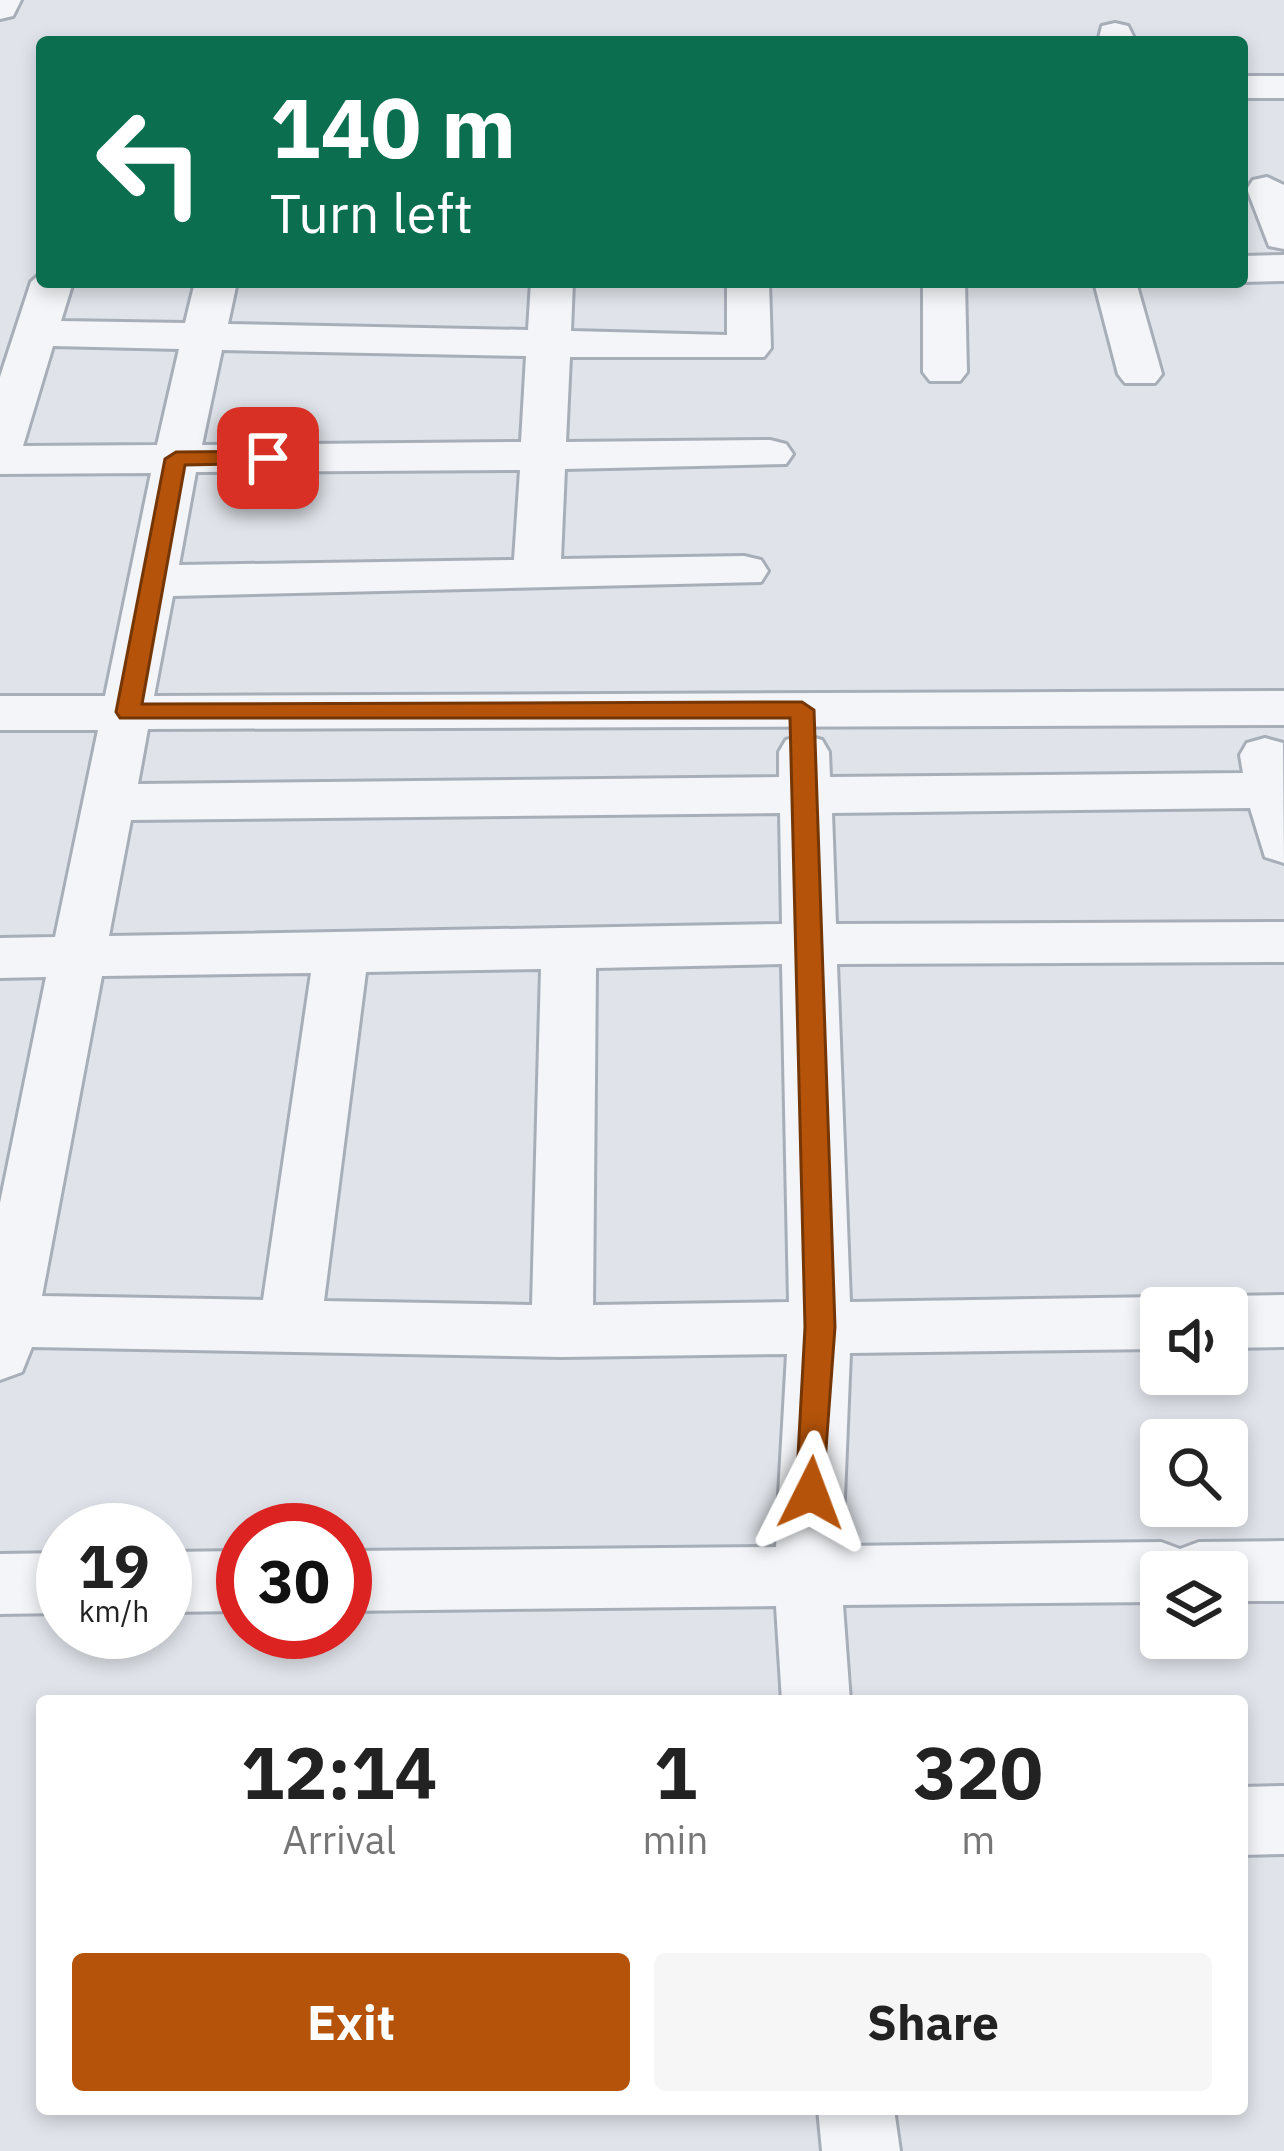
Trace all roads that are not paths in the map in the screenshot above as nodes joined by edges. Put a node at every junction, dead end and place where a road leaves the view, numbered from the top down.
1 (1248, 86) edge
2 (1284, 87) edge
3 (1267, 189) dead end
4 (1284, 237) edge
5 (1284, 268) edge
6 (1248, 269) edge
7 (50, 288) edge
8 (215, 288) edge
9 (552, 288) edge
10 (748, 288) edge
11 (944, 288) edge
12 (1117, 288) edge
13 (34, 333) junction
14 (204, 336) junction
15 (549, 341) junction
16 (945, 372) dead end
17 (1140, 374) dead end
18 (0, 446) edge
19 (770, 454) dead end
20 (545, 456) junction
21 (176, 459) junction
22 (0, 460) edge
23 (743, 571) dead end
24 (537, 574) junction
25 (155, 581) junction
26 (802, 691) junction
27 (1269, 709) edge
28 (128, 712) junction
29 (0, 713) edge
30 (1278, 790) edge
31 (805, 791) junction
32 (109, 802) junction
33 (1284, 844) edge
34 (1284, 942) edge
35 (809, 944) junction
36 (569, 949) junction
37 (341, 952) junction
38 (76, 957) junction
39 (0, 958) edge
40 (1284, 1321) edge
41 (1248, 1322) edge
42 (1140, 1323) edge
43 (290, 1326) junction
44 (820, 1327) junction
45 (562, 1331) junction
46 (3, 1332) edge
47 (1248, 1571) edge
48 (1284, 1571) edge
49 (1140, 1572) edge
50 (807, 1576) junction
51 (372, 1580) edge
52 (36, 1583) edge
53 (0, 1584) edge
54 (816, 1695) edge
55 (1284, 1820) edge
56 (1248, 1821) edge
57 (857, 2115) edge
58 (861, 2151) edge

1 - 2 street
3 - 4 street
5 - 6 street
7 - 13 street
8 - 14 street
9 - 15 street
10 - 15 street
11 - 16 street
12 - 17 street
13 - 14 street
13 - 18 street
14 - 15 street
14 - 21 street
15 - 20 street
19 - 20 street
20 - 21 street
20 - 24 street
21 - 22 street
21 - 25 street
23 - 24 street
24 - 25 street
25 - 28 street
26 - 27 street
26 - 28 street
26 - 31 street
27 - 30 street
28 - 29 street
28 - 32 street
30 - 31 street
30 - 33 street
31 - 32 street
31 - 35 street
32 - 38 street
34 - 35 street
35 - 36 street
35 - 44 street
36 - 37 street
36 - 45 street
37 - 38 street
37 - 43 street
38 - 39 street
38 - 46 street
40 - 41 street
42 - 44 street
43 - 45 street
43 - 46 street
44 - 45 street
44 - 50 street
47 - 48 street
49 - 50 street
50 - 51 street
50 - 54 street
52 - 53 street
55 - 56 street
57 - 58 street

